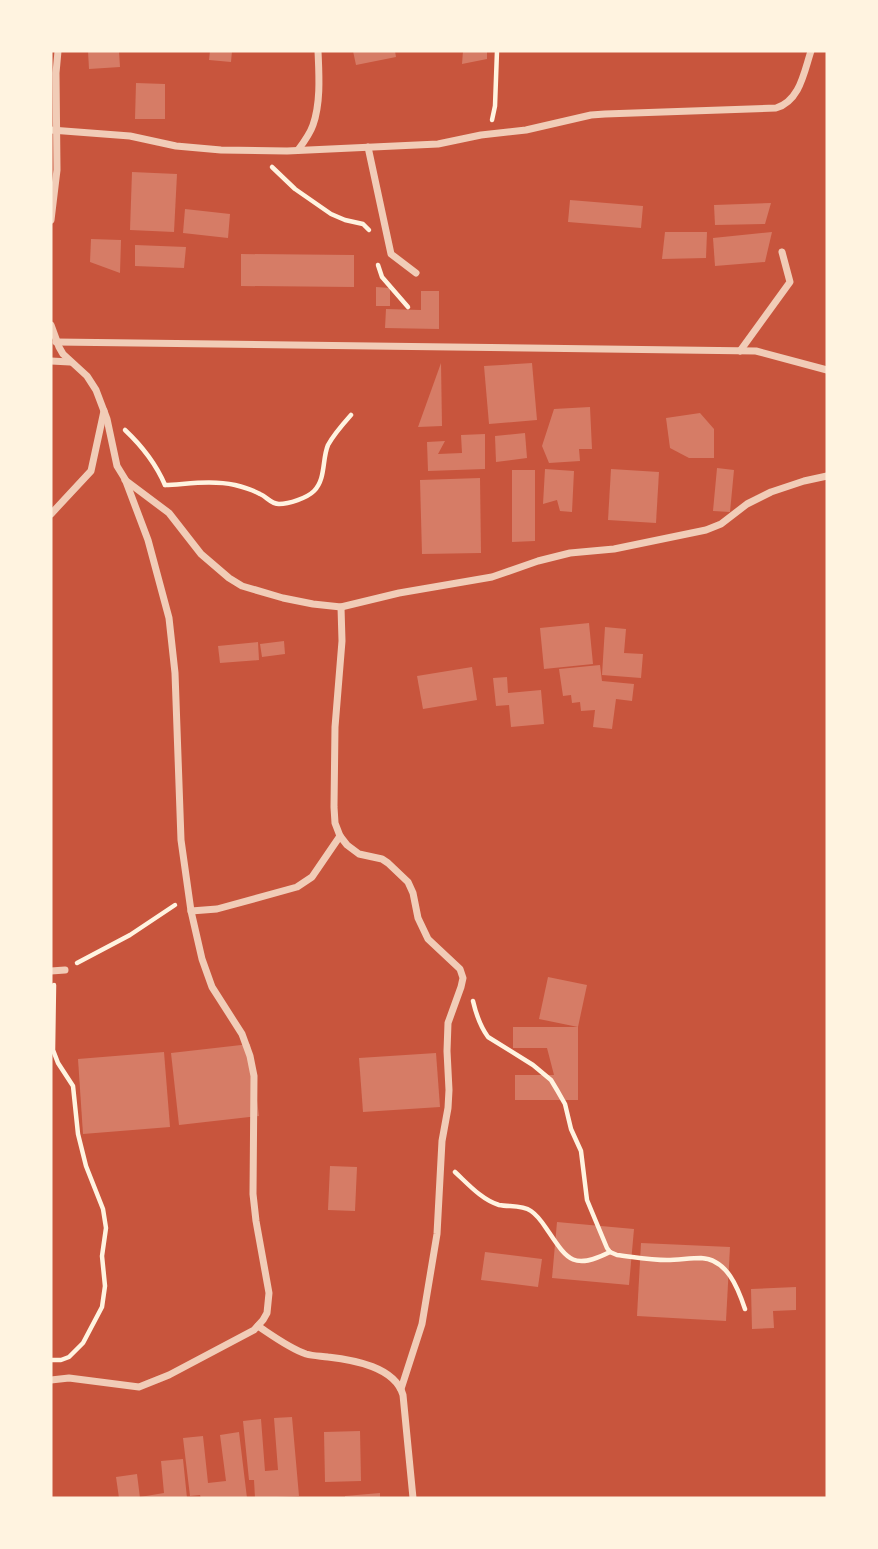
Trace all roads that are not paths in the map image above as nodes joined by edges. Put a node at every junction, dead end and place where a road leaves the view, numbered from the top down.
1 (58, 51) edge
2 (317, 51) edge
3 (811, 51) edge
4 (53, 130) edge
5 (368, 147) junction
6 (298, 150) junction
7 (51, 220) edge
8 (782, 251) dead end
9 (416, 273) dead end
10 (51, 325) edge
11 (56, 342) junction
12 (740, 351) junction
13 (51, 362) edge
14 (70, 362) junction
15 (827, 370) edge
16 (104, 411) junction
17 (827, 476) edge
18 (125, 479) junction
19 (51, 514) edge
20 (341, 607) junction
21 (340, 836) junction
22 (191, 911) junction
23 (65, 970) road end
24 (51, 971) edge
25 (258, 1326) junction
26 (51, 1380) edge
27 (401, 1389) junction
28 (413, 1498) edge

1 - 4 street
2 - 6 street
3 - 5 street
4 - 6 street
4 - 7 street
5 - 6 street
5 - 9 street
8 - 12 street
10 - 11 street
11 - 12 street
11 - 14 street
12 - 15 street
13 - 14 street
14 - 16 street
16 - 18 street
16 - 19 street
17 - 20 street
18 - 20 street
18 - 22 street
20 - 21 street
21 - 22 street
21 - 27 street
22 - 25 street
23 - 24 street
25 - 26 street
25 - 27 street
27 - 28 street

